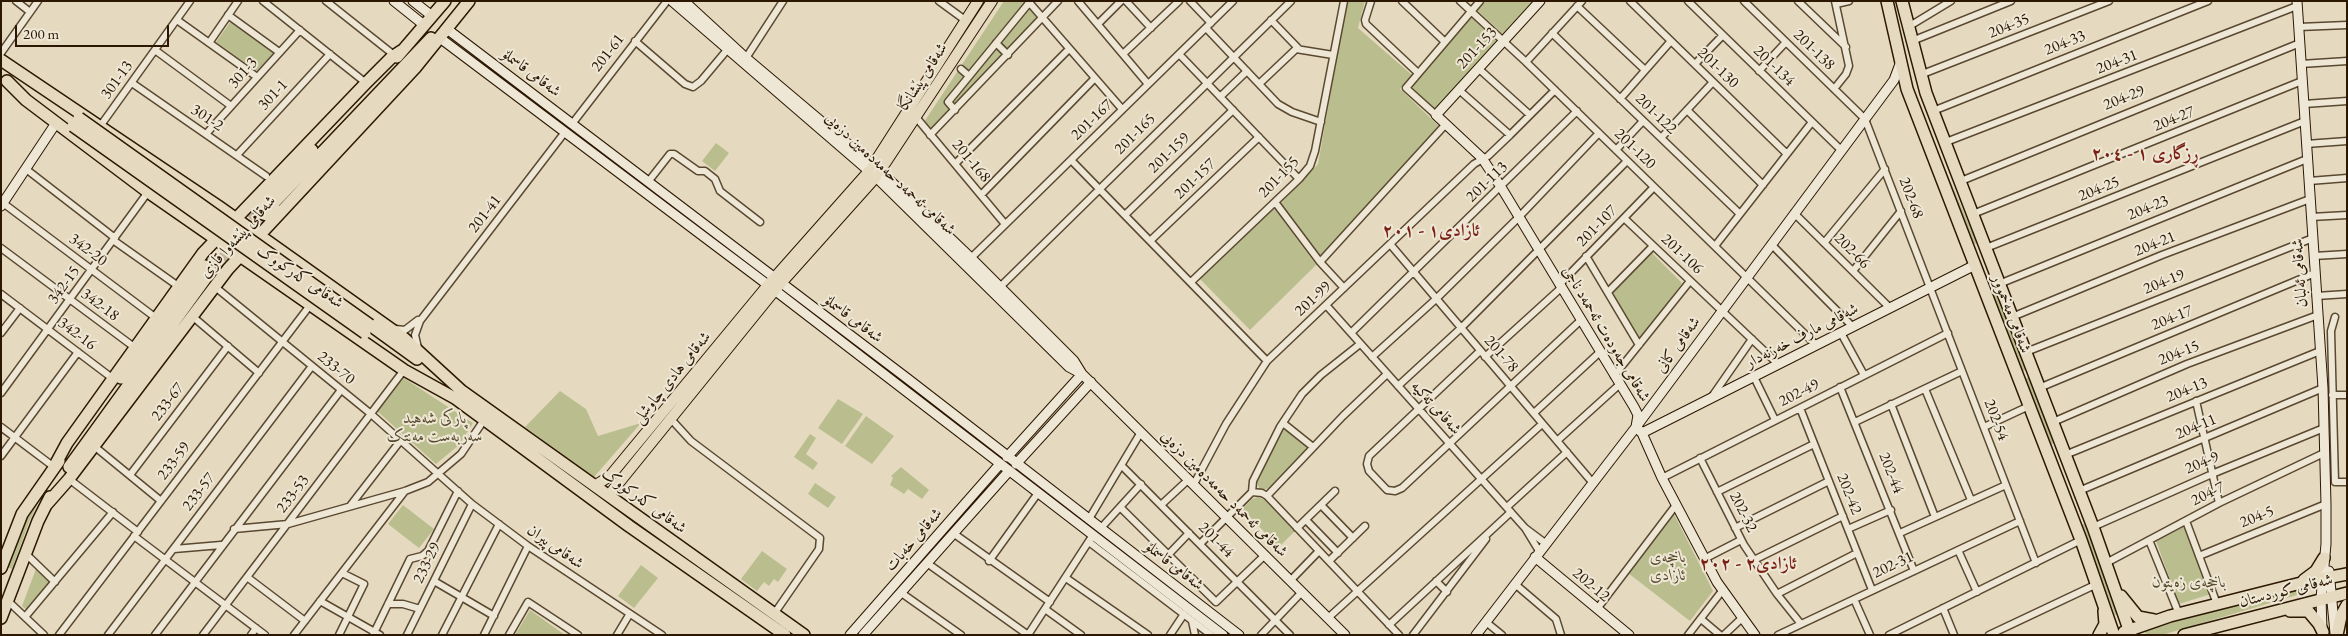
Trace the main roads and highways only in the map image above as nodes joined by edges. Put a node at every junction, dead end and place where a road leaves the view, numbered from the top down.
1 (445, 1) edge
2 (978, 1) edge
3 (992, 1) edge
4 (1887, 1) edge
5 (1902, 1) edge
6 (468, 2) edge
7 (951, 52) junction
8 (398, 53) junction
9 (1, 60) edge
10 (19, 72) junction
11 (4, 78) edge
12 (76, 122) junction
13 (1946, 142) junction
14 (1930, 148) junction
15 (1956, 168) junction
16 (874, 170) junction
17 (1940, 173) junction
18 (269, 179) junction
19 (195, 191) junction
20 (264, 200) junction
21 (292, 202) junction
22 (218, 206) junction
23 (181, 214) junction
24 (191, 221) junction
25 (236, 221) junction
26 (238, 237) junction
27 (240, 254) junction
28 (288, 256) junction
29 (250, 263) junction
30 (301, 266) junction
31 (228, 269) junction
32 (190, 271) junction
33 (276, 280) junction
34 (775, 284) joint
35 (194, 314) junction
36 (462, 398) junction
37 (679, 401) junction
38 (54, 467) junction
39 (610, 487) junction
40 (47, 504) junction
41 (2085, 506) junction
42 (2070, 513) junction
43 (2, 565) edge
44 (2347, 573) edge
45 (2114, 586) junction
46 (2288, 586) junction
47 (2347, 593) edge
48 (2104, 602) junction
49 (2347, 605) edge
50 (2271, 611) junction
51 (1, 618) edge
52 (2156, 620) junction
53 (2234, 622) junction
54 (2122, 634) edge
55 (2323, 634) edge
56 (785, 635) edge
57 (804, 635) edge
58 (2099, 635) edge
59 (2184, 635) edge
60 (2208, 635) edge
61 (2336, 635) edge

1 - 8 highway, شەقامی پێشەوا قازی
2 - 7 main road, شەقامی پێشانگا
3 - 7 main road, شەقامی پێشانگا
4 - 14 highway, شەقامی مەخموور
5 - 13 highway, شەقامی مەخموور
6 - 20 highway, شەقامی پێشەوا قازی
6 - 21 highway, شەقامی پێشەوا قازی
7 - 16 main road, شەقامی پێشانگا
7 - 16 main road, شەقامی پێشانگا
8 - 18 highway, شەقامی پێشەوا قازی
8 - 20 highway, شەقامی پێشەوا قازی
9 - 10 highway, شەقامی کەرکووک
10 - 12 highway, شەقامی کەرکووک
10 - 19 highway, شەقامی کەرکووک
11 - 12 highway, شەقامی کەرکووک
11 - 23 highway, شەقامی کەرکووک
12 - 36 highway, شەقامی کەرکووک, bridge
13 - 14 highway
13 - 15 highway, شەقامی مەخموور
14 - 17 highway, شەقامی مەخموور
15 - 17 highway
15 - 41 highway, شەقامی مەخموور
16 - 34 main road, شەقامی پێشانگا
17 - 42 highway, شەقامی مەخموور
18 - 20 highway, شەقامی پێشەوا قازی
18 - 21 highway
19 - 22 highway, شەقامی کەرکووک
19 - 23 highway
20 - 22 highway
20 - 25 highway, شەقامی پێشەوا قازی
21 - 26 highway, شەقامی پێشەوا قازی
21 - 28 highway
22 - 25 highway, شەقامی کەرکووک
23 - 24 highway, شەقامی کەرکووک
24 - 26 highway, شەقامی کەرکووک
24 - 32 highway
25 - 26 highway, شەقامی پێشەوا قازی
25 - 26 highway
25 - 26 highway, شەقامی کەرکووک
26 - 27 highway
26 - 27 highway, شەقامی کەرکووک
26 - 27 highway, شەقامی پێشەوا قازی
26 - 28 highway, شەقامی کەرکووک
26 - 32 highway, شەقامی پێشەوا قازی
27 - 29 highway
27 - 31 highway, شەقامی پێشەوا قازی
28 - 30 highway, شەقامی کەرکووک
29 - 31 highway
29 - 33 highway, شەقامی کەرکووک
30 - 33 highway
30 - 36 highway, شەقامی کەرکووک
31 - 35 highway, شەقامی پێشەوا قازی
32 - 35 highway
32 - 38 highway, شەقامی پێشەوا قازی
33 - 36 highway, شەقامی کەرکووک
34 - 37 main road, شەقامی هادی چاوشلی
35 - 40 highway, شەقامی پێشەوا قازی
36 - 39 highway, شەقامی کەرکووک
36 - 56 highway, شەقامی کەرکووک
37 - 39 main road, شەقامی هادی چاوشلی
37 - 39 main road, شەقامی هادی چاوشلی
38 - 40 highway, شەقامی پێشەوا قازی
38 - 43 highway, شەقامی پێشەوا قازی
39 - 57 highway, شەقامی کەرکووک
40 - 51 highway, شەقامی پێشەوا قازی
41 - 42 highway
41 - 45 highway, شەقامی مەخموور
42 - 48 highway, شەقامی مەخموور
44 - 46 highway, شەقامی کوردستان
44 - 46 highway
45 - 52 highway
45 - 54 highway, شەقامی مەخموور
46 - 52 highway, شەقامی کوردستان
47 - 50 highway, شەقامی کوردستان
48 - 54 highway, شەقامی مەخموور
48 - 58 highway
49 - 61 highway
50 - 53 highway, شەقامی کوردستان
50 - 55 highway
52 - 54 highway, شەقامی کوردستان
53 - 59 highway, شەقامی کوردستان
53 - 60 highway, شەقامی کوردستان

